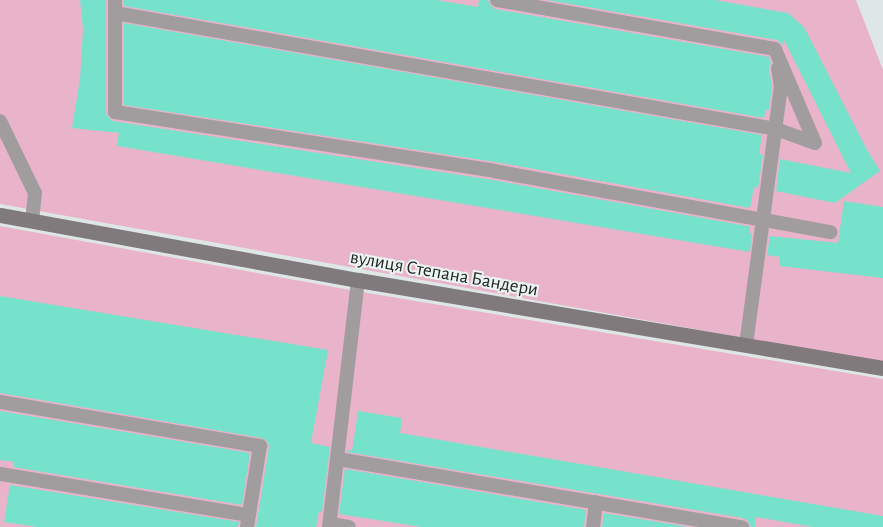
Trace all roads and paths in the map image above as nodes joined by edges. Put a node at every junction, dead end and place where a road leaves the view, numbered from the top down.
1 (496, 0) edge
2 (115, 6) edge
3 (775, 49) junction
4 (0, 121) edge
5 (776, 129) junction
6 (0, 215) edge
7 (764, 219) junction
8 (32, 221) junction
9 (831, 232) dead end
10 (358, 280) junction
11 (746, 345) junction
12 (883, 368) edge
13 (0, 402) edge
14 (338, 459) junction
15 (0, 474) edge
16 (596, 502) junction
17 (248, 521) edge
18 (330, 526) edge
19 (349, 527) edge
20 (593, 527) edge
21 (742, 527) edge

1 - 3 lane
2 - 5 lane
2 - 7 lane
3 - 5 lane
3 - 5 lane
4 - 8 lane
5 - 7 lane
6 - 8 main road, вулиця Степана Бандери
7 - 9 lane
7 - 11 lane
8 - 10 main road, вулиця Степана Бандери
10 - 11 main road, вулиця Степана Бандери
10 - 14 lane
11 - 12 main road, вулиця Степана Бандери
13 - 17 lane
14 - 16 lane
14 - 18 lane
15 - 17 lane
16 - 20 lane
16 - 21 lane
18 - 19 lane

